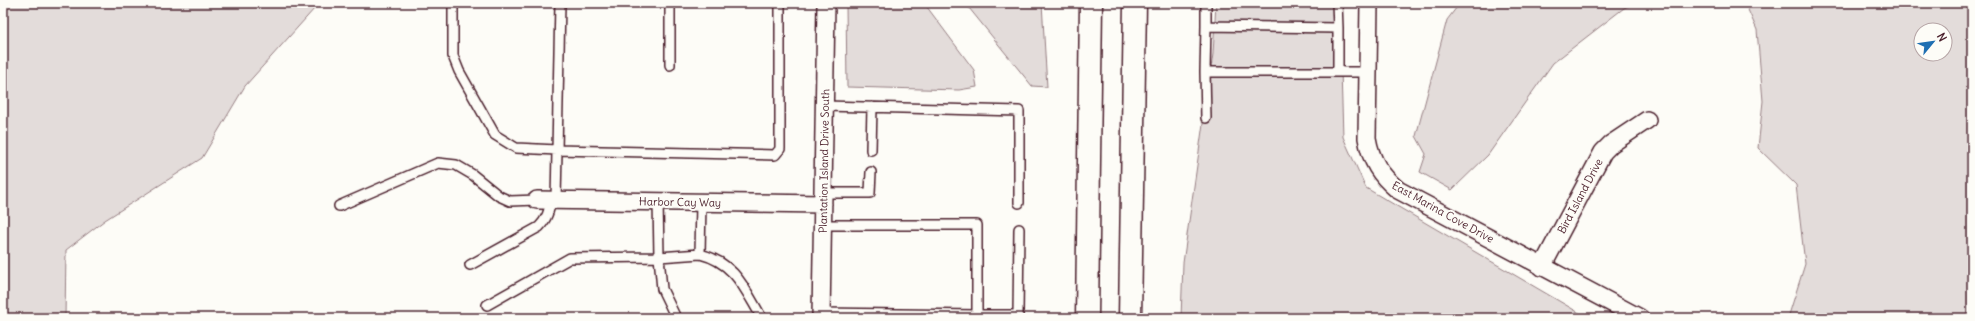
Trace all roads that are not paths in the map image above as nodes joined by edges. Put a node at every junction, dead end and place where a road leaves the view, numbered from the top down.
1 (453, 3) edge
2 (560, 3) edge
3 (670, 3) edge
4 (780, 3) edge
5 (826, 3) edge
6 (1091, 3) edge
7 (1135, 3) edge
8 (1206, 3) edge
9 (1337, 3) edge
10 (1369, 3) edge
11 (1206, 26) junction
12 (1338, 28) junction
13 (670, 65) dead end
14 (1205, 72) junction
15 (1338, 72) junction
16 (1368, 72) junction
17 (825, 106) junction
18 (872, 107) junction
19 (1206, 118) dead end
20 (1647, 120) dead end
21 (557, 150) junction
22 (871, 150) dead end
23 (871, 172) dead end
24 (823, 199) junction
25 (548, 200) junction
26 (658, 202) junction
27 (701, 202) junction
28 (1019, 203) dead end
29 (339, 206) dead end
30 (823, 225) junction
31 (1019, 229) dead end
32 (700, 254) junction
33 (659, 257) junction
34 (470, 265) dead end
35 (1542, 267) junction
36 (487, 305) dead end
37 (821, 315) edge
38 (978, 315) junction
39 (676, 318) edge
40 (762, 318) edge
41 (1087, 318) edge
42 (1130, 318) edge
43 (1640, 318) edge

1 - 21 lane
2 - 21 lane
3 - 13 lane
4 - 21 lane
5 - 17 street, Plantation Island Drive South
6 - 41 main road
7 - 42 main road
8 - 11 lane
9 - 12 lane
10 - 16 street, East Marina Cove Drive
11 - 12 lane
11 - 14 lane
12 - 15 lane
14 - 15 lane
14 - 19 lane
15 - 16 lane
16 - 35 street, East Marina Cove Drive
17 - 18 lane
17 - 24 street, Plantation Island Drive South
18 - 22 lane
18 - 28 lane
20 - 35 street, Bird Island Drive
21 - 25 lane
23 - 24 lane
24 - 27 street, Harbor Cay Way
24 - 30 street, Plantation Island Drive South
25 - 26 street, Harbor Cay Way
25 - 29 lane
25 - 34 lane
26 - 27 street, Harbor Cay Way
26 - 33 lane
27 - 32 lane
30 - 37 street, Plantation Island Drive South
30 - 38 lane
31 - 38 lane
32 - 33 lane
32 - 40 lane
33 - 36 lane
33 - 39 lane
35 - 43 street, East Marina Cove Drive
37 - 38 lane

